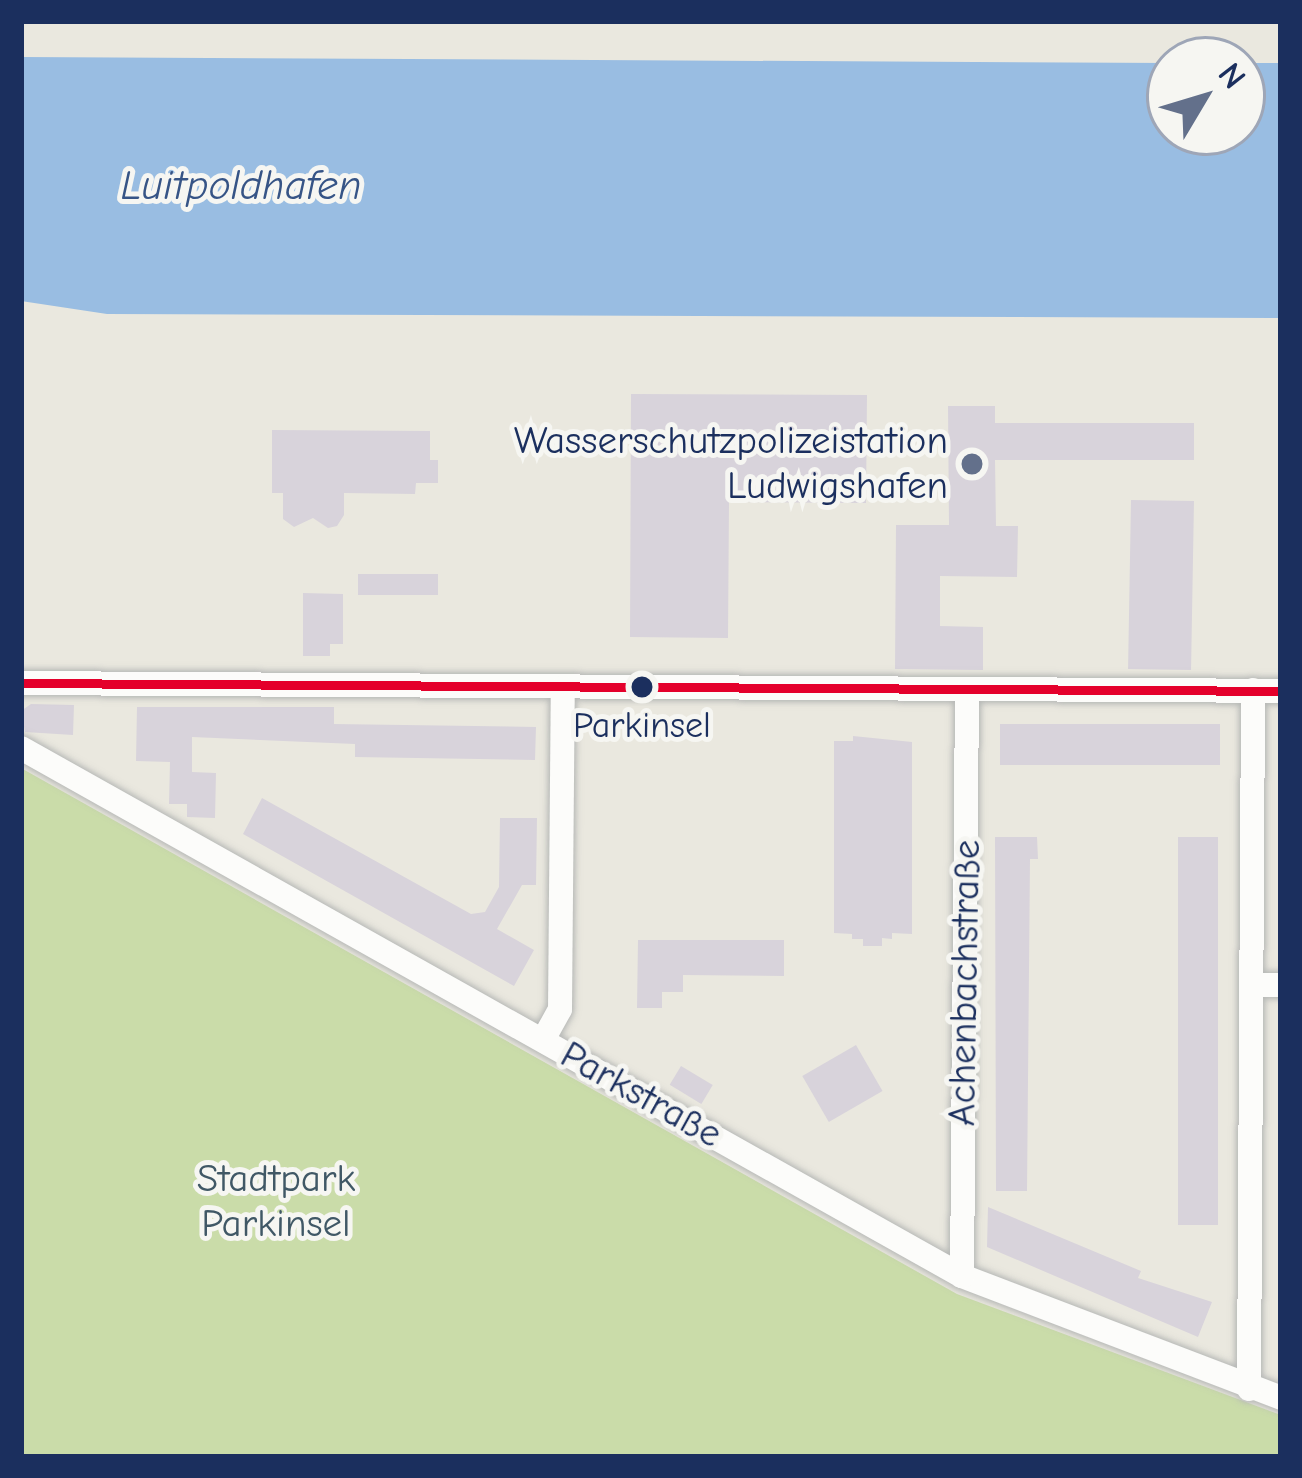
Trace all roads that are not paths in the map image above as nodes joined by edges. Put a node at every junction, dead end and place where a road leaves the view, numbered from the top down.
1 (21, 683) edge
2 (562, 688) junction
3 (967, 690) junction
4 (1253, 690) junction
5 (1281, 691) edge
6 (21, 748) edge
7 (1251, 985) junction
8 (1281, 985) edge
9 (543, 1040) junction
10 (962, 1276) junction
11 (1249, 1389) junction
12 (1281, 1398) edge

1 - 2 street
2 - 3 street
2 - 9 street
3 - 4 street
3 - 10 street, Achenbachstraße
4 - 5 street
4 - 7 street
6 - 9 street, Parkstraße
7 - 8 street
7 - 11 street
9 - 10 street, Parkstraße
10 - 11 street, Parkstraße
11 - 12 street, Parkstraße

